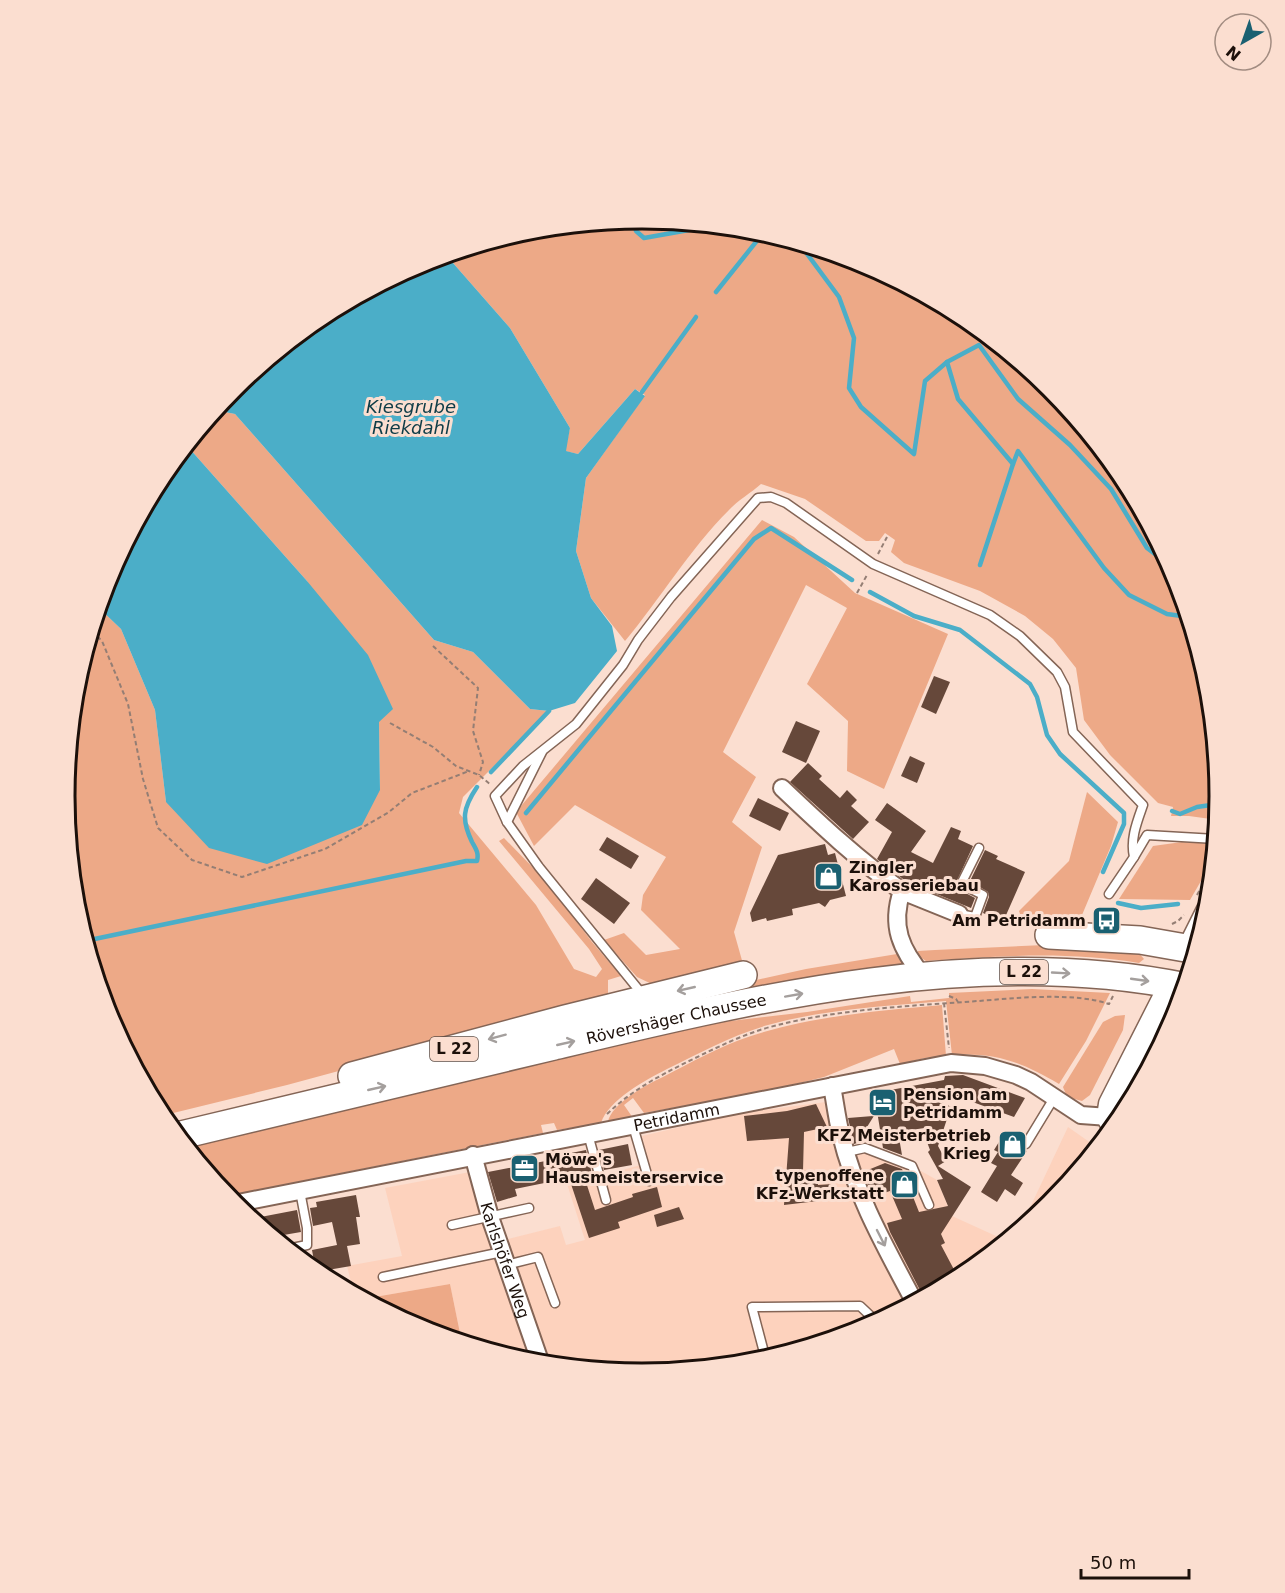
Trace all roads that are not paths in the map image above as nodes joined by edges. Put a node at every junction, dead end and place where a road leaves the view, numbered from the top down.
1 (543, 750) junction
2 (782, 788) dead end
3 (507, 822) junction
4 (1209, 839) edge
5 (979, 848) dead end
6 (1134, 857) junction
7 (902, 891) junction
8 (1109, 894) dead end
9 (959, 914) joint
10 (1049, 935) dead end
11 (1189, 948) edge
12 (743, 975) dead end
13 (924, 977) junction
14 (1178, 985) edge
15 (1176, 990) edge
16 (641, 999) junction
17 (831, 1086) junction
18 (1054, 1098) junction
19 (1112, 1115) edge
20 (176, 1119) edge
21 (1108, 1121) edge
22 (633, 1126) junction
23 (597, 1133) junction
24 (186, 1134) edge
25 (1026, 1144) dead end
26 (847, 1152) junction
27 (473, 1155) junction
28 (649, 1181) dead end
29 (300, 1191) junction
30 (606, 1200) dead end
31 (245, 1202) edge
32 (929, 1205) dead end
33 (529, 1208) dead end
34 (490, 1217) junction
35 (452, 1225) dead end
36 (297, 1247) edge
37 (504, 1258) junction
38 (383, 1277) dead end
39 (911, 1296) edge
40 (555, 1303) dead end
41 (870, 1316) edge
42 (764, 1351) edge
43 (537, 1354) edge

1 - 3 lane
1 - 3 lane
1 - 6 lane
2 - 7 street
3 - 16 lane
4 - 6 lane
5 - 9 lane
6 - 8 lane
7 - 9 street
7 - 13 street
10 - 11 main road
12 -> 16 main road, Rövershäger Chaussee / L 22
13 -> 14 main road, Rövershäger Chaussee / L 22
24 -> 13 main road, Rövershäger Chaussee / L 22
15 - 19 street, Petridamm
16 -> 20 main road, Rövershäger Chaussee / L 22
17 - 18 street, Petridamm
17 - 22 street, Petridamm
17 - 26 street
18 - 21 street, Petridamm
18 - 25 lane
22 - 23 street, Petridamm
22 - 28 lane
23 - 27 street, Petridamm
23 - 30 lane
26 - 32 lane
26 -> 39 street
27 - 29 street, Petridamm
27 - 34 street, Karlshöfer Weg
29 - 31 street, Petridamm
29 - 36 lane
33 - 34 lane
34 - 35 lane
34 - 37 street, Karlshöfer Weg
37 - 38 lane
37 - 40 lane
37 - 43 street, Karlshöfer Weg
41 - 42 lane

